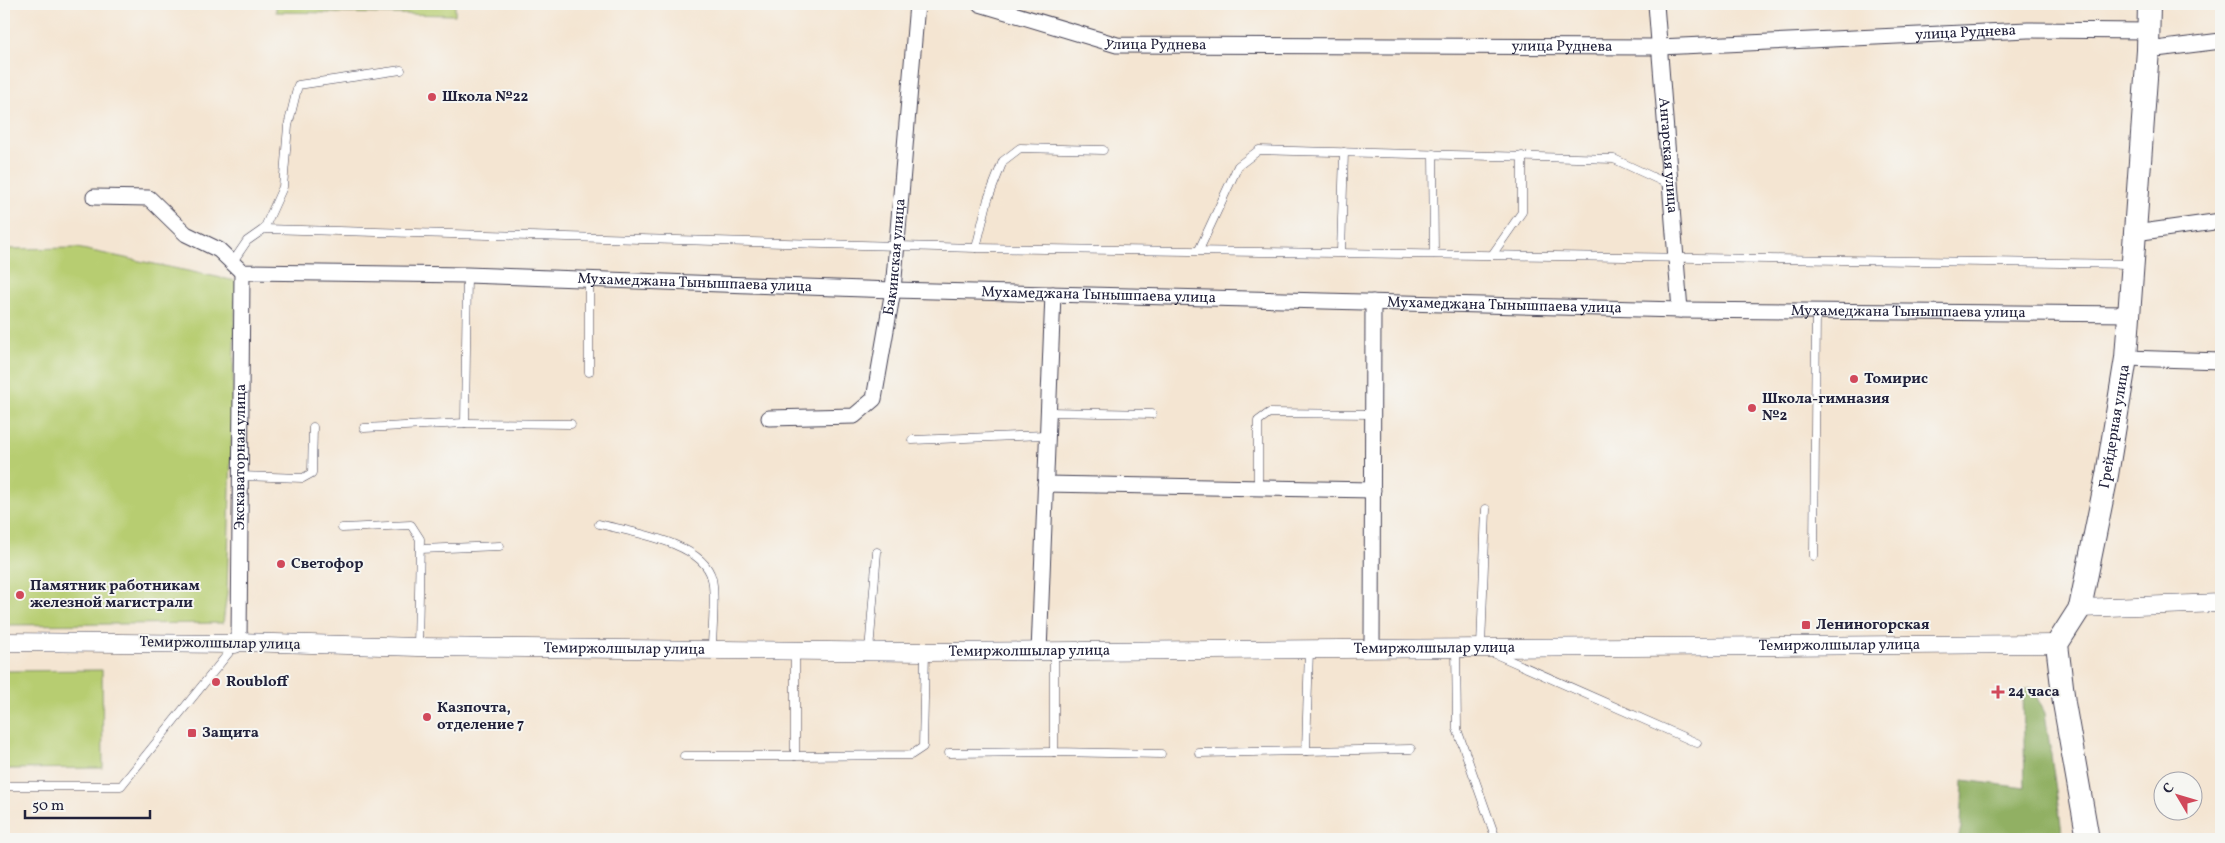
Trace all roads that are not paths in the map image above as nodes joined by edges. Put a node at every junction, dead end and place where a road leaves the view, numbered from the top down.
1 (917, 4) edge
2 (980, 4) edge
3 (1656, 4) edge
4 (2149, 4) edge
5 (2149, 41) junction
6 (2221, 41) edge
7 (1659, 47) junction
8 (401, 70) dead end
9 (1103, 150) dead end
10 (1344, 152) junction
11 (1433, 154) junction
12 (1522, 156) junction
13 (1670, 185) junction
14 (94, 197) dead end
15 (2221, 221) edge
16 (264, 228) junction
17 (2135, 233) junction
18 (896, 246) junction
19 (976, 248) junction
20 (1198, 250) junction
21 (1341, 252) junction
22 (1434, 254) junction
23 (1492, 255) junction
24 (1676, 257) junction
25 (2134, 264) junction
26 (237, 267) junction
27 (467, 275) junction
28 (589, 279) junction
29 (893, 290) junction
30 (1053, 294) junction
31 (1374, 302) junction
32 (1680, 310) junction
33 (1816, 311) junction
34 (2130, 314) junction
35 (2126, 358) junction
36 (2221, 361) edge
37 (589, 372) dead end
38 (1048, 412) junction
39 (1152, 414) dead end
40 (1373, 414) junction
41 (769, 418) dead end
42 (465, 422) junction
43 (571, 424) dead end
44 (313, 427) dead end
45 (364, 428) dead end
46 (1047, 435) junction
47 (912, 440) dead end
48 (240, 476) junction
49 (1045, 484) junction
50 (1258, 488) junction
51 (1373, 490) junction
52 (1486, 509) dead end
53 (599, 524) dead end
54 (342, 528) dead end
55 (500, 546) dead end
56 (420, 549) junction
57 (877, 552) dead end
58 (1814, 556) dead end
59 (2221, 603) edge
60 (2080, 608) junction
61 (4, 642) edge
62 (237, 643) junction
63 (2057, 644) junction
64 (418, 647) junction
65 (1456, 647) junction
66 (1481, 647) junction
67 (1372, 648) junction
68 (712, 649) junction
69 (1309, 649) junction
70 (795, 650) junction
71 (869, 651) junction
72 (925, 652) junction
73 (1046, 652) junction
74 (1697, 743) dead end
75 (1411, 749) dead end
76 (1306, 751) junction
77 (1054, 752) junction
78 (949, 753) dead end
79 (1200, 753) dead end
80 (1161, 754) dead end
81 (684, 756) dead end
82 (795, 756) junction
83 (4, 786) edge
84 (2087, 836) edge
85 (1496, 839) edge

1 - 18 street, Бакинская улица
2 - 7 street, улица Руднева
3 - 7 street, Ангарская улица
4 - 5 main road, Грейдерная улица
5 - 6 street, улица Руднева
5 - 7 street, улица Руднева
5 - 17 main road, Грейдерная улица
7 - 13 street, Ангарская улица
8 - 16 lane
9 - 19 lane
10 - 11 lane
10 - 20 lane
10 - 21 lane
11 - 12 lane
11 - 22 lane
12 - 13 lane
12 - 23 lane
13 - 24 street, Ангарская улица
14 - 26 street
15 - 17 street
16 - 18 lane
16 - 26 lane
17 - 25 main road, Грейдерная улица
18 - 19 lane
18 - 29 street, Бакинская улица
19 - 20 lane
20 - 21 lane
21 - 22 lane
22 - 23 lane
23 - 24 lane
24 - 25 lane
24 - 32 street, Ангарская улица
25 - 34 main road, Грейдерная улица
26 - 27 street, Мухамеджана Тынышпаева улица
26 - 48 street, Экскаваторная улица
27 - 28 street, Мухамеджана Тынышпаева улица
27 - 42 lane
28 - 29 street, Мухамеджана Тынышпаева улица
28 - 37 lane
29 - 30 street, Мухамеджана Тынышпаева улица
29 - 41 street, Бакинская улица
30 - 31 street, Мухамеджана Тынышпаева улица
30 - 38 street
31 - 32 street, Мухамеджана Тынышпаева улица
31 - 40 street
32 - 33 street, Мухамеджана Тынышпаева улица
33 - 34 street, Мухамеджана Тынышпаева улица
33 - 58 lane
34 - 35 main road, Грейдерная улица
35 - 36 street
35 - 60 main road, Грейдерная улица
38 - 39 lane
38 - 46 street
40 - 50 lane
40 - 51 street
42 - 43 lane
42 - 45 lane
44 - 48 lane
46 - 47 lane
46 - 49 street
48 - 62 street, Экскаваторная улица
49 - 50 street
49 - 73 street
50 - 51 street
51 - 67 street
52 - 66 lane
53 - 68 lane
54 - 56 lane
55 - 56 lane
56 - 64 lane
57 - 71 lane
59 - 60 street
60 - 63 main road, Грейдерная улица
61 - 62 street, Темиржолшылар улица
62 - 64 street, Темиржолшылар улица
62 - 83 lane
63 - 66 street, Темиржолшылар улица
63 - 84 main road
64 - 68 street, Темиржолшылар улица
65 - 66 street, Темиржолшылар улица
65 - 67 street, Темиржолшылар улица
65 - 85 lane
66 - 74 lane
67 - 69 street, Темиржолшылар улица
68 - 70 street, Темиржолшылар улица
69 - 73 street, Темиржолшылар улица
69 - 76 lane
70 - 71 street, Темиржолшылар улица
70 - 82 lane
71 - 72 street, Темиржолшылар улица
72 - 73 street, Темиржолшылар улица
72 - 82 lane
73 - 77 lane
75 - 76 lane
76 - 79 lane
77 - 78 lane
77 - 80 lane
81 - 82 lane

